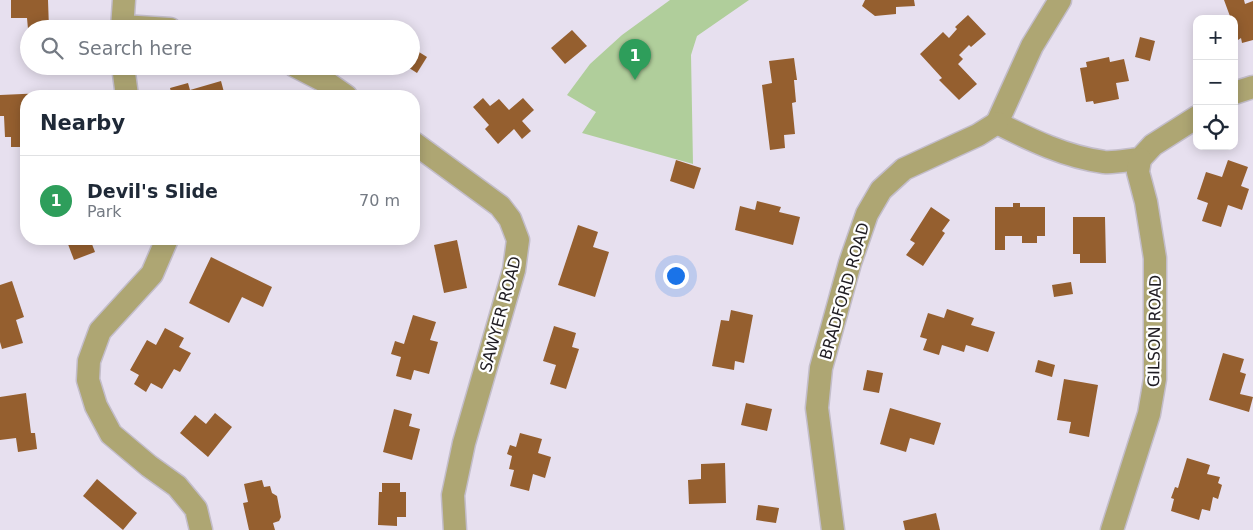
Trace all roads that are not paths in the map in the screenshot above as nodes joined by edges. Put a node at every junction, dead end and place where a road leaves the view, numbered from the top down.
1 (124, 0) edge
2 (1060, 0) edge
3 (123, 20) edge
4 (124, 75) edge
5 (313, 75) edge
6 (1253, 87) edge
7 (126, 90) edge
8 (337, 90) edge
9 (1238, 92) edge
10 (1193, 120) edge
11 (997, 123) junction
12 (420, 147) edge
13 (1140, 159) junction
14 (164, 245) edge
15 (201, 530) edge
16 (454, 530) edge
17 (833, 530) edge
18 (1112, 530) edge

1 - 3 street
2 - 11 street
4 - 7 street
5 - 8 street
6 - 9 street
10 - 13 street
11 - 13 street
11 - 17 street, BRADFORD ROAD
12 - 16 street, SAWYER ROAD
13 - 18 street, GILSON ROAD
14 - 15 street

